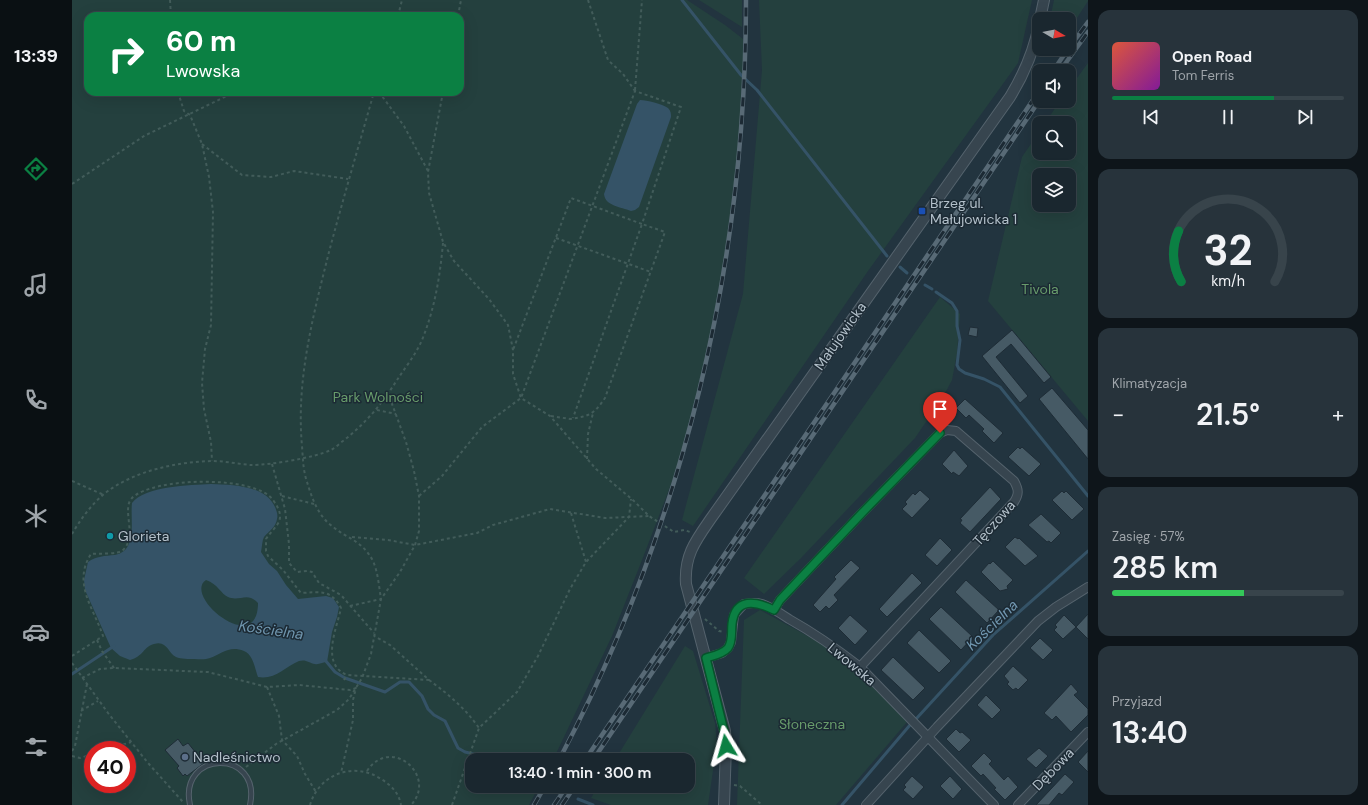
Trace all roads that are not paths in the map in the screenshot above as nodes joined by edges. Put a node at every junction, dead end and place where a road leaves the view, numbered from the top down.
1 (1044, 0) edge
2 (1041, 12) edge
3 (1032, 51) edge
4 (1088, 587) edge
5 (774, 610) junction
6 (706, 658) junction
7 (860, 667) junction
8 (1088, 732) edge
9 (928, 737) junction
10 (188, 805) edge
11 (250, 805) edge
12 (724, 805) edge
13 (866, 805) edge
14 (994, 805) edge
15 (1018, 805) edge

1 - 2 street
3 - 6 street, Małujowicka
4 - 9 street
5 - 6 street, Lwowska
5 - 7 street, Lwowska
5 - 7 street, Tęczowa
6 - 12 street, Małujowicka
7 - 9 street, Lwowska
8 - 15 street, Dębowa
9 - 13 street
9 - 14 street, Lwowska
10 - 11 lane

